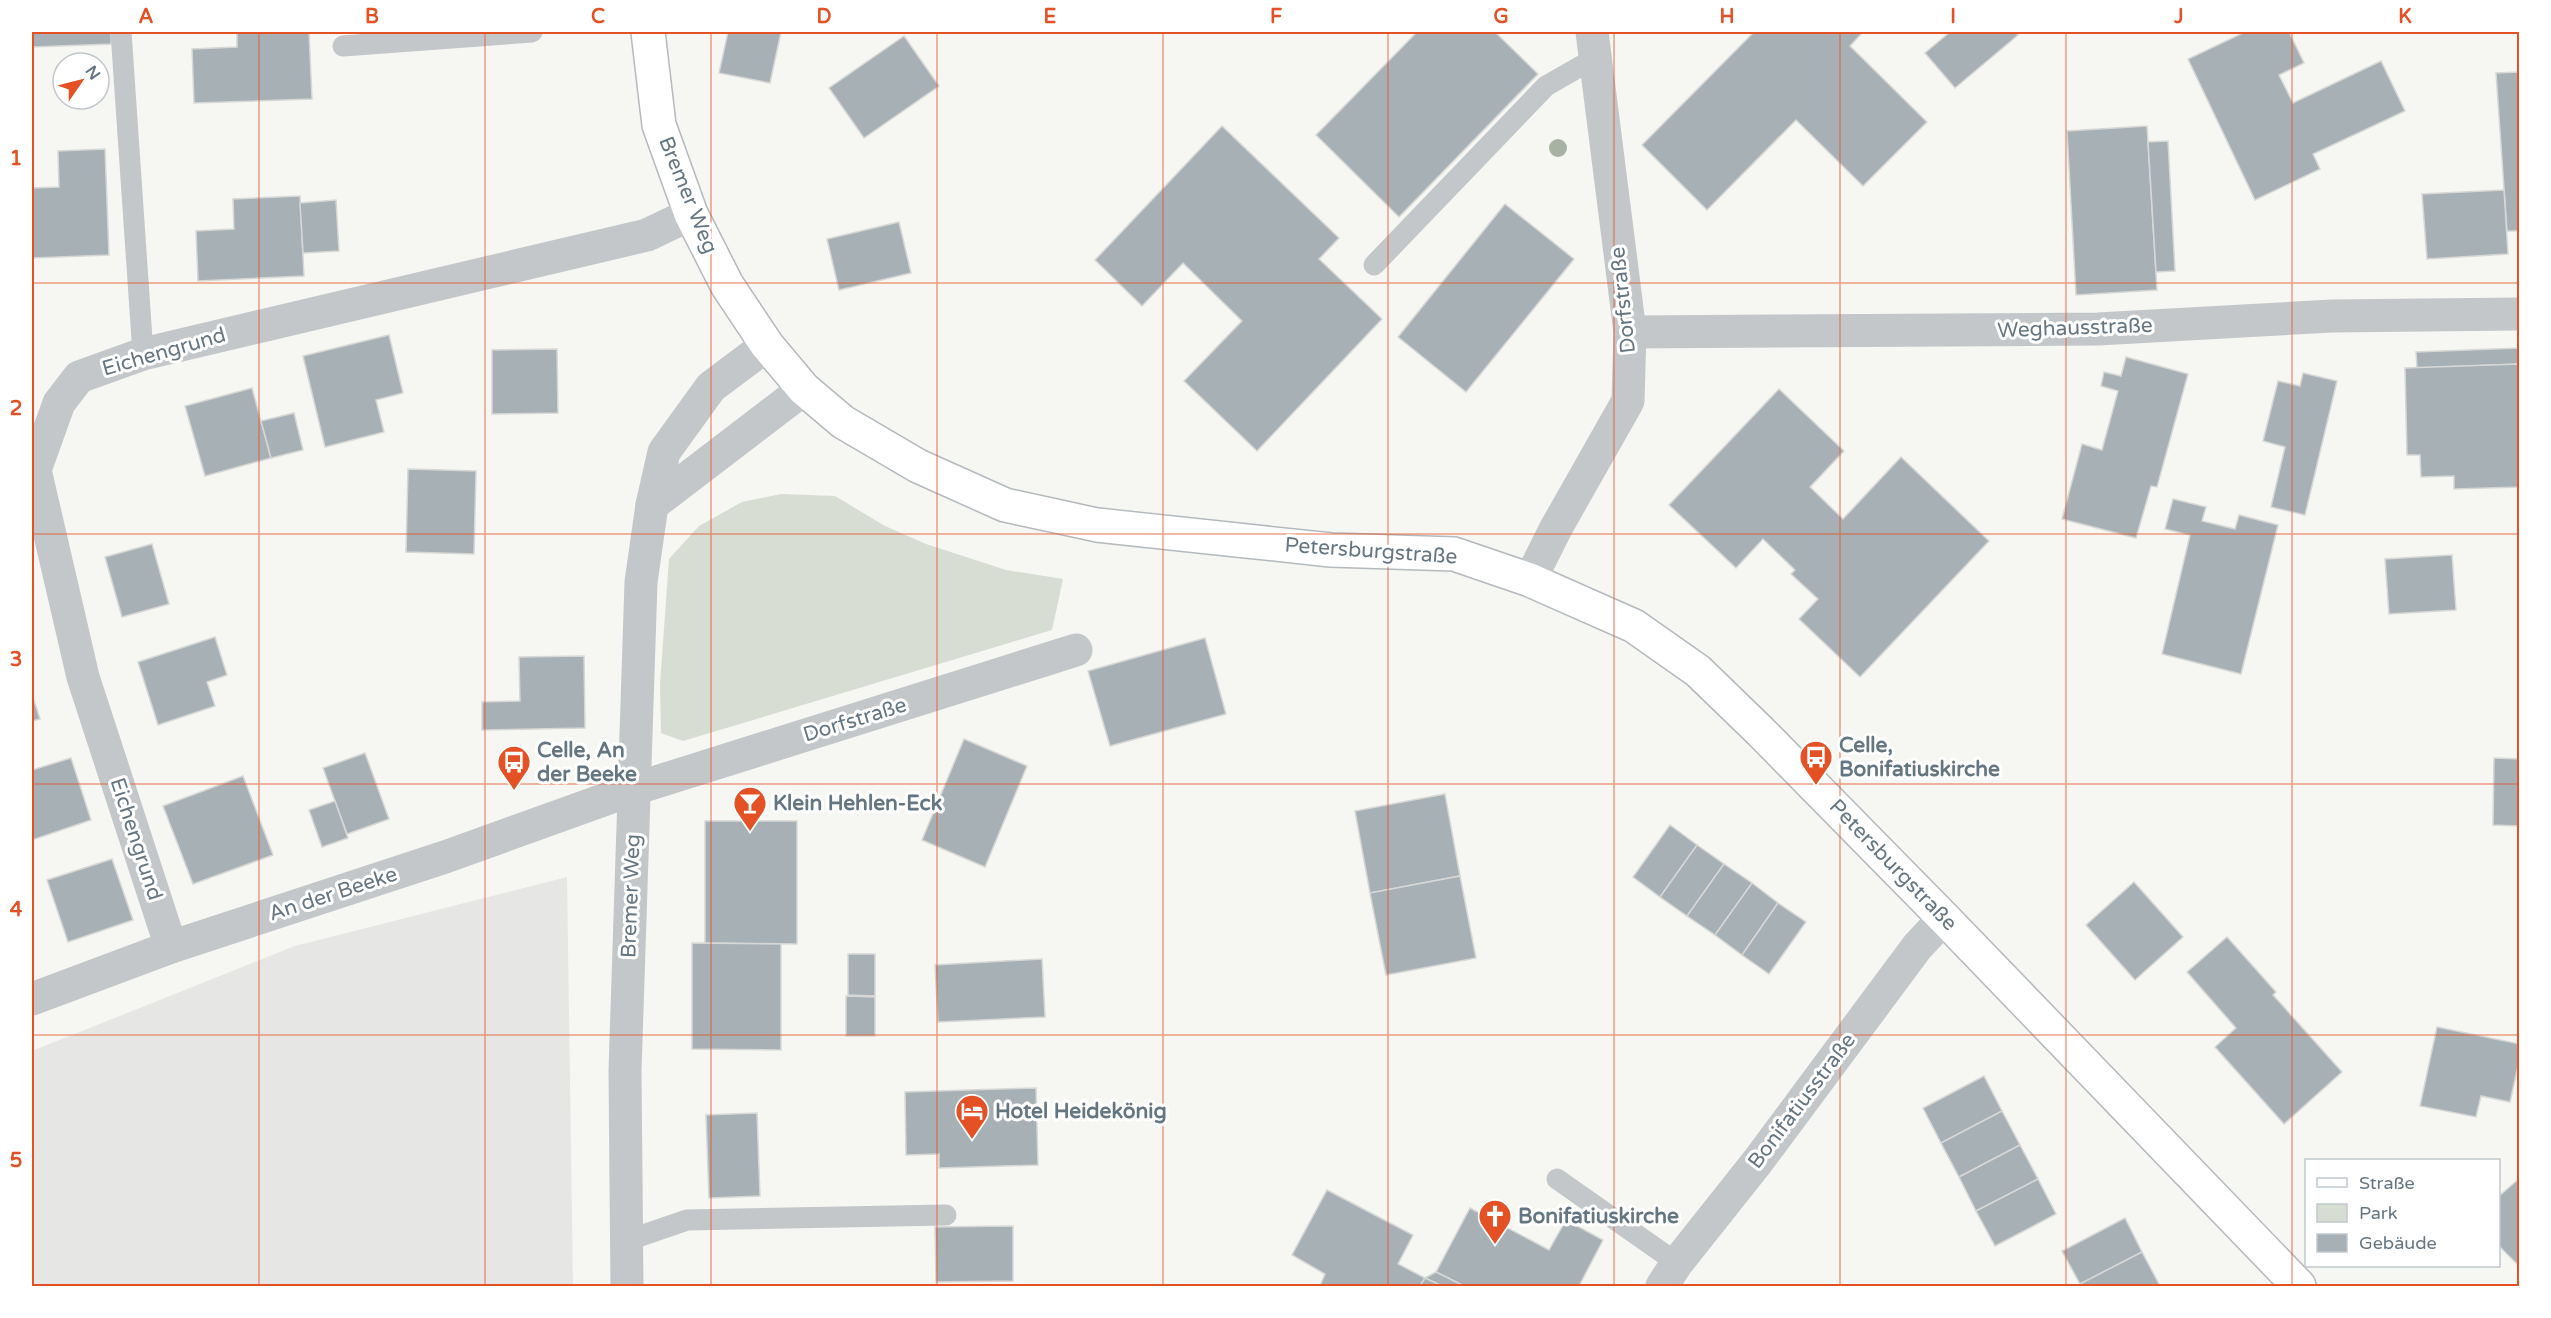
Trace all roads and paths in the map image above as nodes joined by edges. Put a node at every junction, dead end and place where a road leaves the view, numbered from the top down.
1 (121, 32) edge
2 (532, 32) edge
3 (648, 32) edge
4 (1593, 45) edge
5 (342, 46) dead end
6 (691, 214) junction
7 (1374, 265) dead end
8 (2520, 314) edge
9 (1630, 332) junction
10 (767, 345) junction
11 (143, 354) junction
12 (804, 389) junction
13 (652, 505) junction
14 (1530, 580) junction
15 (1076, 650) dead end
16 (634, 789) junction
17 (1944, 918) junction
18 (171, 947) junction
19 (32, 999) edge
20 (1557, 1179) dead end
21 (946, 1215) dead end
22 (626, 1241) junction
23 (1670, 1275) edge
24 (627, 1287) edge
25 (2299, 1287) edge

1 - 11 lane
2 - 5 lane
3 - 6 main road, Bremer Weg
4 - 7 lane
4 - 9 street, Dorfstraße
6 - 10 main road, Bremer Weg
6 - 11 street, Eichengrund
8 - 9 street, Weghausstraße
9 - 14 street, Dorfstraße
10 - 12 main road, Bremer Weg
10 - 13 street, Bremer Weg
11 - 18 street, Eichengrund
12 - 13 street
12 - 14 main road, Petersburgstraße
13 - 16 street, Bremer Weg
14 - 17 main road, Petersburgstraße
15 - 16 street, Dorfstraße
16 - 18 street, An der Beeke
16 - 22 street, Bremer Weg
17 - 23 street, Bonifatiusstraße
17 - 25 main road, Petersburgstraße
18 - 19 street, An der Beeke
20 - 23 lane
21 - 22 lane
22 - 24 street, Bremer Weg

